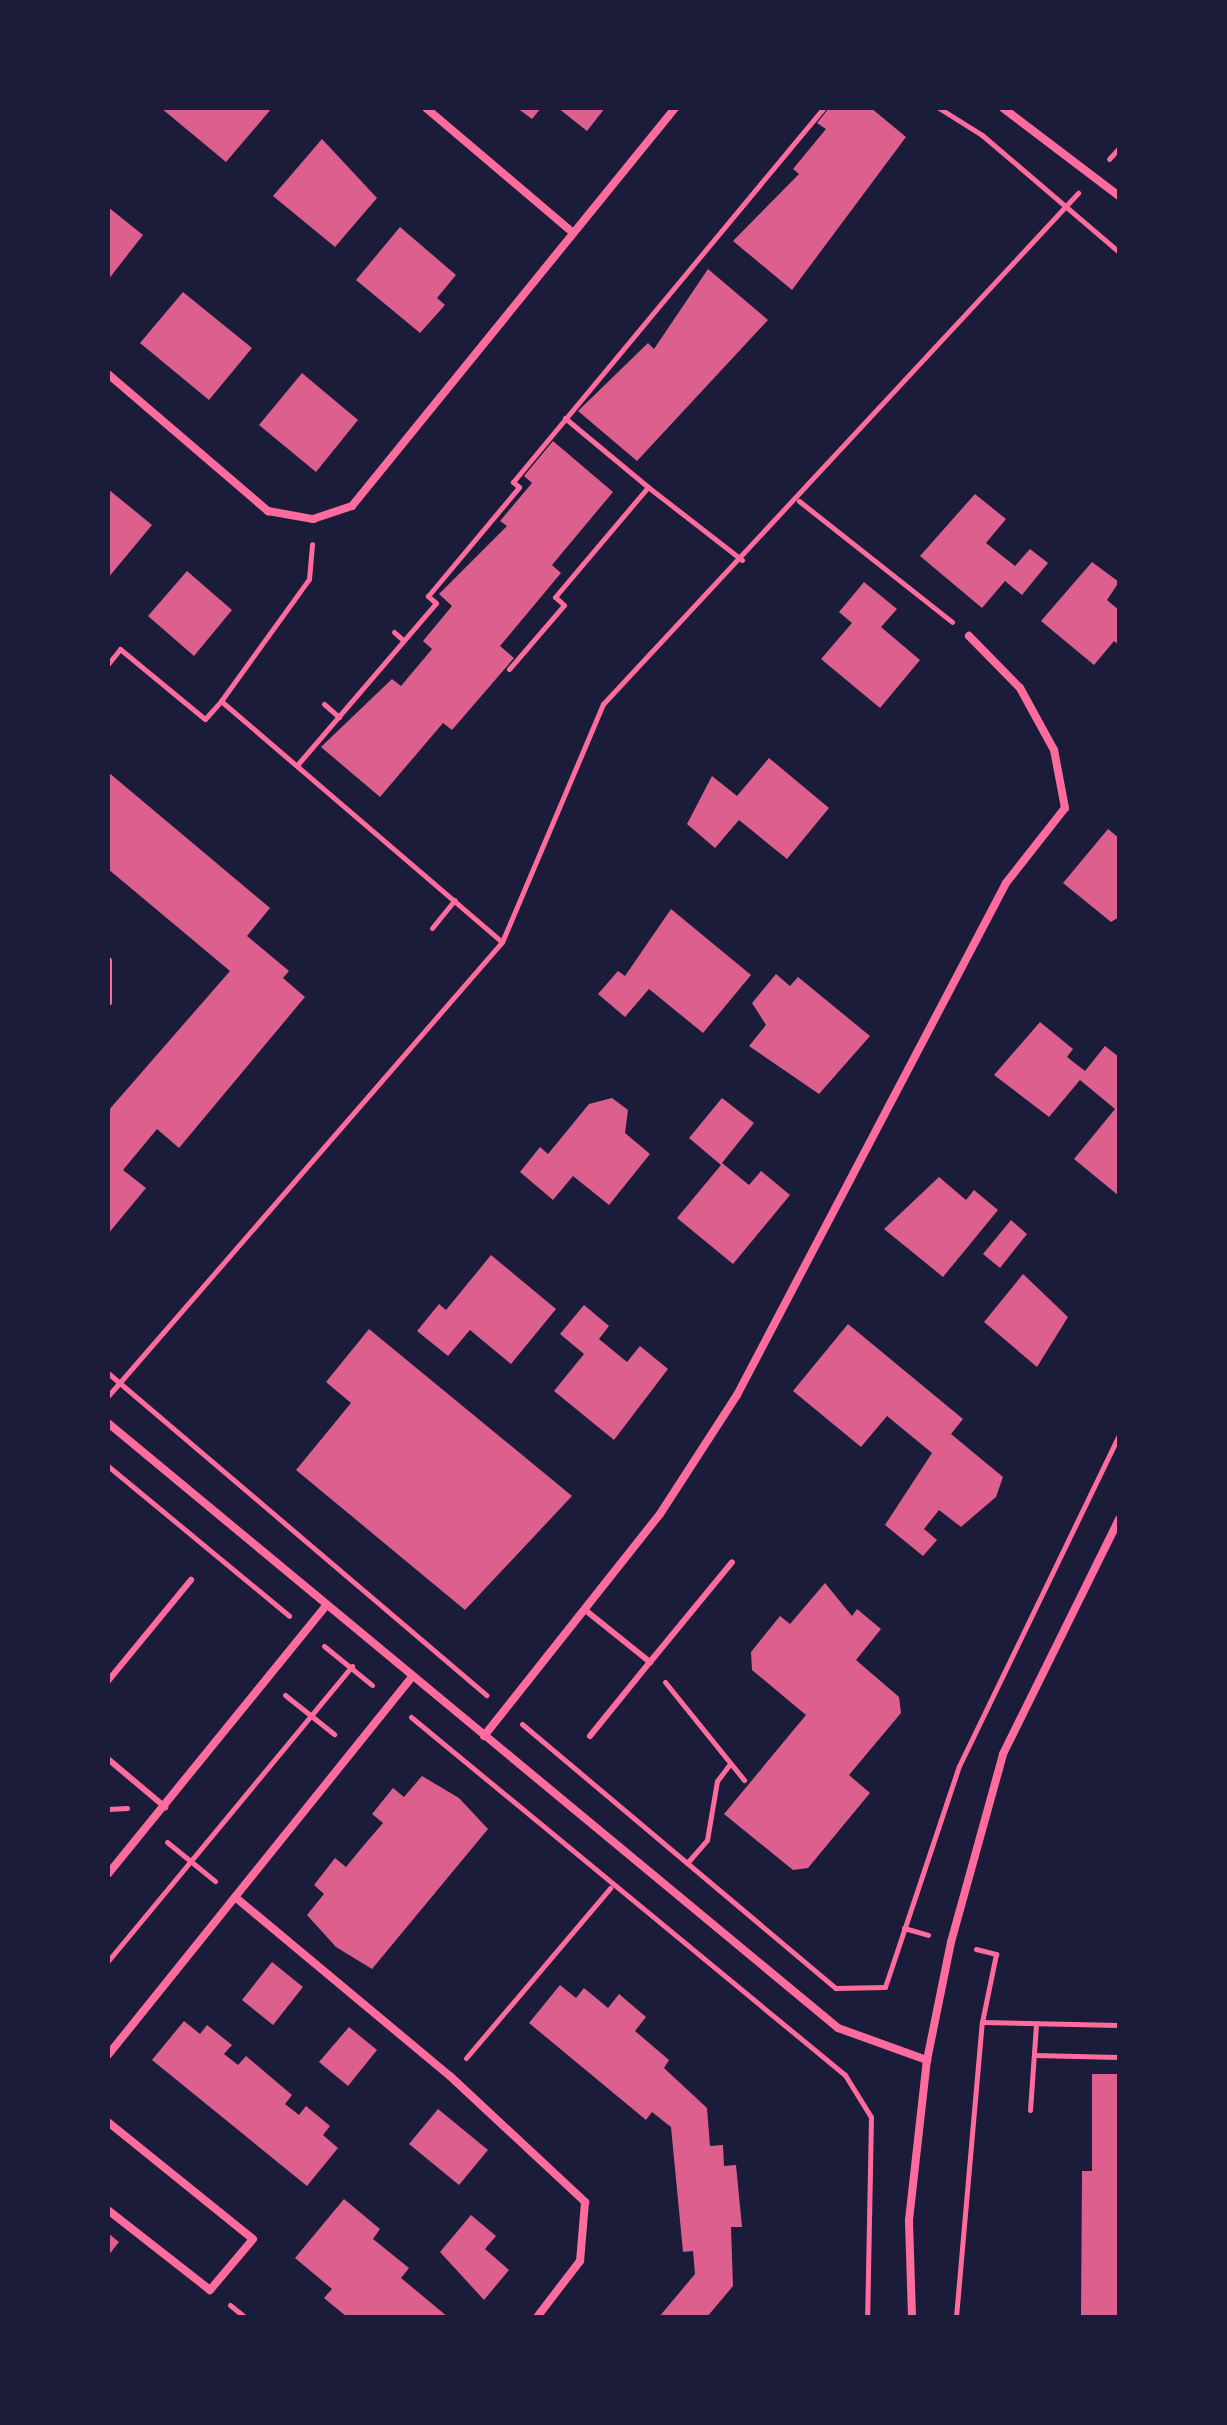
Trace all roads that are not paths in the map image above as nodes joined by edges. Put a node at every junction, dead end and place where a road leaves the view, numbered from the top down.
1 (426, 108) edge
2 (675, 108) edge
3 (1003, 108) edge
4 (1119, 196) edge
5 (572, 232) junction
6 (108, 374) edge
7 (969, 636) road end
8 (108, 961) edge
9 (108, 1002) edge
10 (108, 1423) edge
11 (1119, 1519) edge
12 (732, 1562) dead end
13 (191, 1580) dead end
14 (325, 1607) junction
15 (584, 1609) junction
16 (650, 1662) junction
17 (411, 1678) junction
18 (108, 1681) edge
19 (484, 1736) junction
20 (590, 1736) dead end
21 (108, 1759) edge
22 (165, 1807) junction
23 (108, 1874) edge
24 (235, 1897) junction
25 (108, 2055) edge
26 (927, 2060) junction
27 (108, 2122) edge
28 (108, 2210) edge
29 (537, 2317) edge
30 (912, 2317) edge

1 - 5 street
2 - 5 street
3 - 4 street
5 - 6 street
7 - 15 street
8 - 9 street
10 - 14 street
11 - 26 street
12 - 16 lane
13 - 18 lane
14 - 17 street
14 - 22 street
15 - 16 lane
15 - 19 street
16 - 20 lane
17 - 19 street
17 - 24 street
19 - 26 street
21 - 22 lane
22 - 23 street
24 - 25 street
24 - 29 street
26 - 30 street
27 - 28 street

